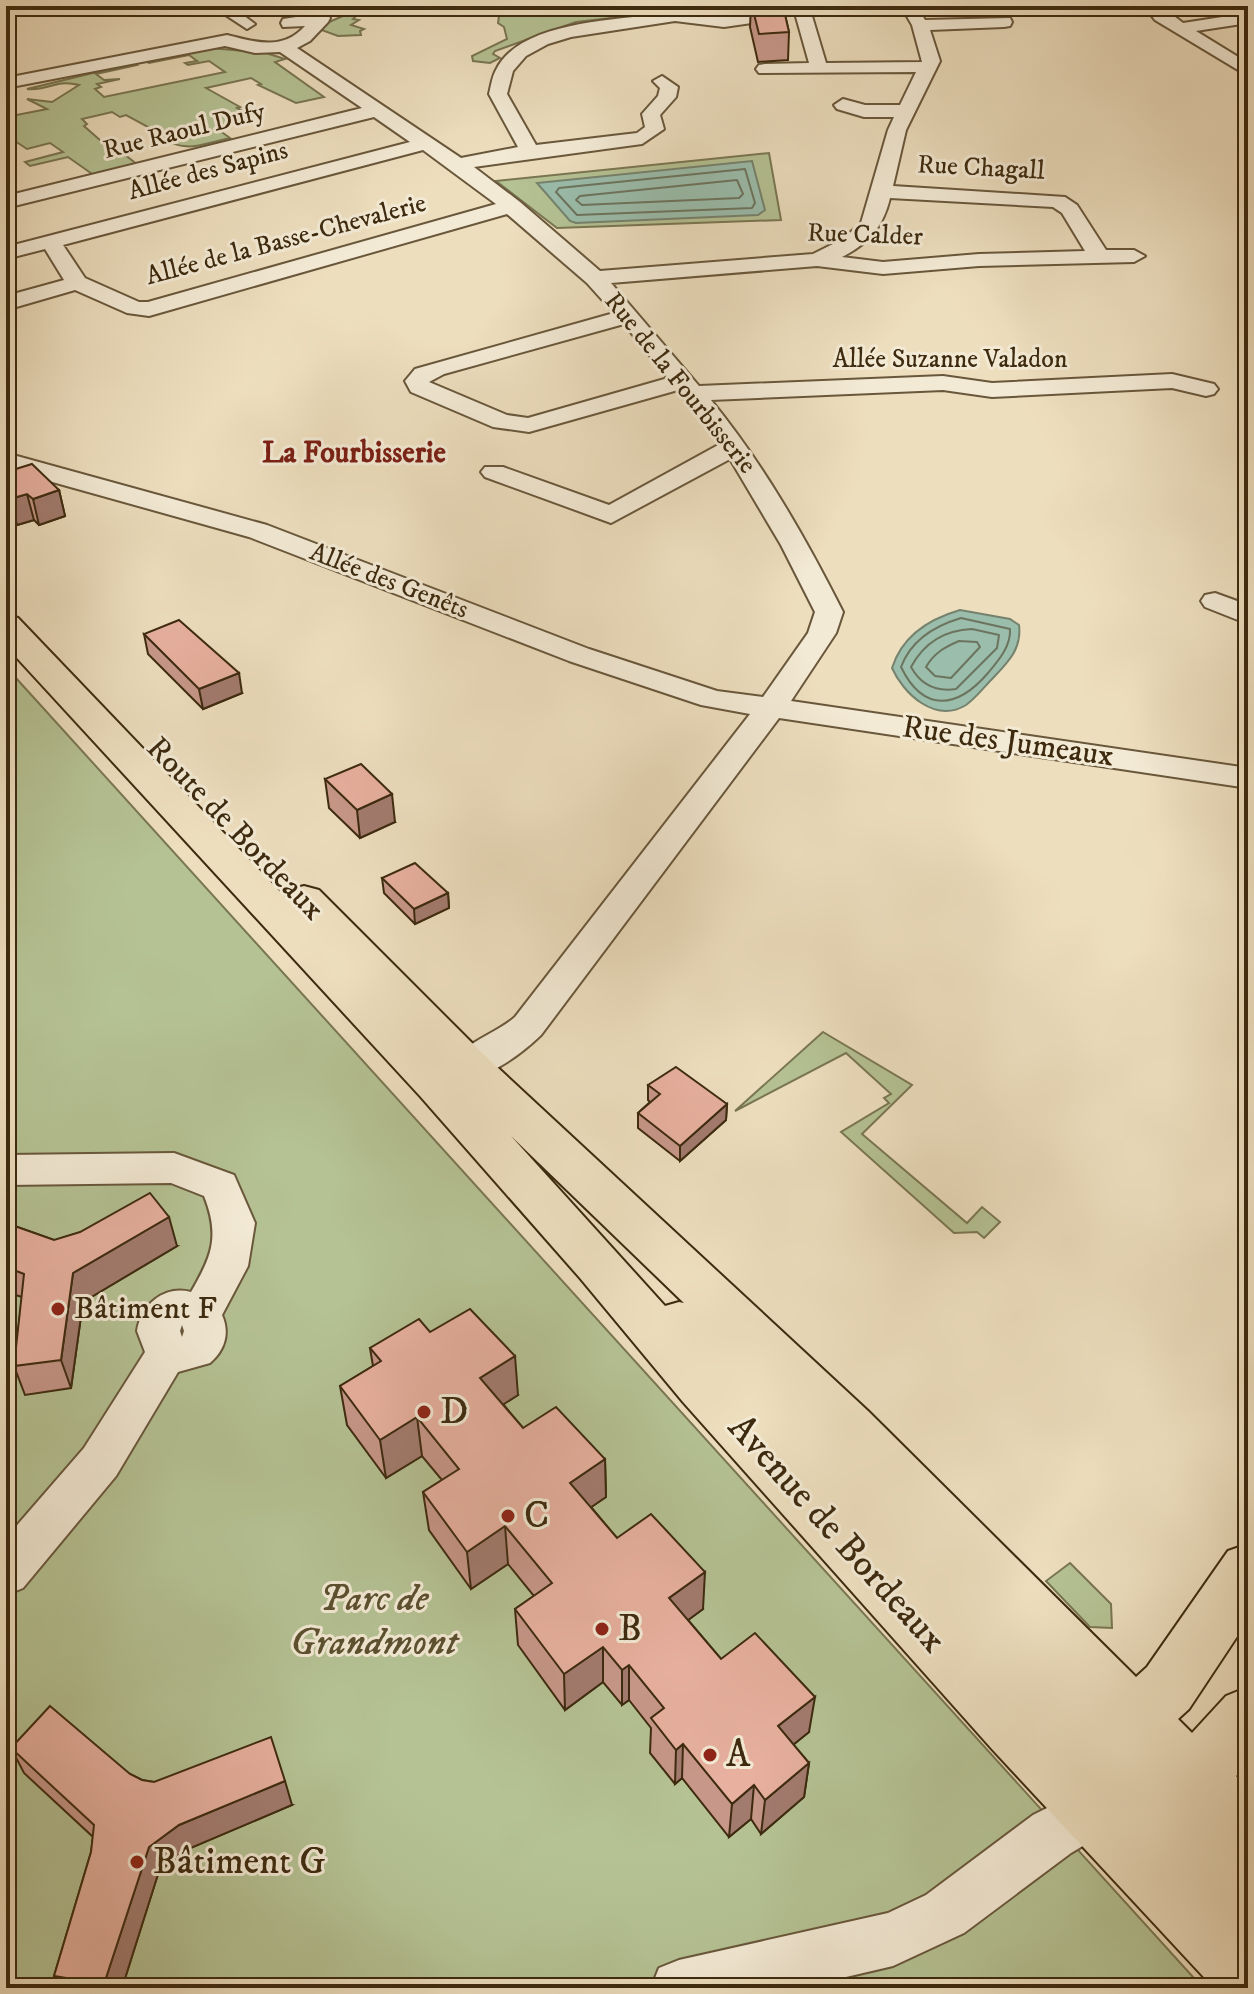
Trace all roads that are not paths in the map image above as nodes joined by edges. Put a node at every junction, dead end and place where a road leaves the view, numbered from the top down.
1 (220, 6) edge
2 (650, 6) edge
3 (774, 6) edge
4 (801, 6) edge
5 (909, 6) edge
6 (1152, 6) edge
7 (675, 16) junction
8 (1248, 18) edge
9 (1004, 22) dead end
10 (289, 23) junction
11 (247, 24) junction
12 (920, 25) junction
13 (1180, 28) junction
14 (306, 32) junction
15 (227, 40) junction
16 (282, 46) junction
17 (929, 67) junction
18 (819, 68) junction
19 (765, 69) edge
20 (1248, 71) edge
21 (662, 81) dead end
22 (11, 84) edge
23 (843, 105) dead end
24 (374, 111) junction
25 (906, 111) junction
26 (424, 144) junction
27 (530, 151) junction
28 (458, 165) junction
29 (879, 191) junction
30 (6, 202) edge
31 (513, 206) junction
32 (50, 241) junction
33 (6, 253) edge
34 (1134, 256) dead end
35 (1099, 257) junction
36 (817, 260) junction
37 (595, 278) junction
38 (77, 283) junction
39 (6, 303) edge
40 (629, 316) junction
41 (688, 387) junction
42 (1206, 389) dead end
43 (735, 446) junction
44 (6, 461) edge
45 (494, 472) dead end
46 (611, 515) junction
47 (640, 528) dead end
48 (6, 589) edge
49 (1215, 601) dead end
50 (1248, 615) edge
51 (6, 625) edge
52 (769, 706) junction
53 (1248, 746) edge
54 (1241, 777) edge
55 (452, 1075) junction
56 (6, 1170) edge
57 (598, 1264) junction
58 (1248, 1570) edge
59 (6, 1573) edge
60 (1223, 1636) edge
61 (1248, 1717) edge
62 (1128, 1735) junction
63 (1189, 1773) junction
64 (1093, 1811) junction
65 (1248, 1834) edge
66 (1248, 1904) edge
67 (1248, 1975) edge
68 (679, 1988) edge

1 - 11 street
2 - 7 street
3 - 7 street
4 - 18 street
5 - 12 street
6 - 13 street
7 - 27 street
8 - 13 street
9 - 12 street
10 - 11 street
10 - 14 street
10 - 14 street
11 - 15 street
12 - 17 street
13 - 20 street
14 - 16 street
15 - 16 street
15 - 22 street
16 - 24 street, Rue de la Fourbisserie
17 - 18 street
17 - 25 street
18 - 19 street
21 - 27 street
23 - 25 street
24 - 26 street, Rue de la Fourbisserie
24 - 30 street, Rue Raoul Dufy
25 - 29 street
26 - 28 street, Rue de la Fourbisserie
26 - 32 street, Allée des Sapins
27 - 28 street
28 - 31 street, Rue de la Fourbisserie
29 - 35 street, Rue Chagall
29 - 36 street
31 - 37 street, Rue de la Fourbisserie
31 - 38 street, Allée de la Basse-Chevalerie
32 - 33 street, Allée des Sapins
32 - 38 street
34 - 35 street, Rue Calder
35 - 36 street, Rue Calder
36 - 37 street, Rue Calder
37 - 40 street, Rue de la Fourbisserie
38 - 39 street
40 - 41 street, Rue de la Fourbisserie
40 - 41 street, Allée Suzanne Valadon
41 - 42 street, Allée Suzanne Valadon
41 - 43 street, Rue de la Fourbisserie
43 - 46 street
43 - 52 street, Rue de la Fourbisserie
44 - 52 street, Allée des Genêts
45 - 46 street
46 - 47 street
48 - 55 main road, Route de Bordeaux
49 - 50 street
51 - 55 main road, Route de Bordeaux
52 - 54 street, Rue des Jumeaux
52 - 55 street, Rue de la Fourbisserie
53 - 54 street
55 - 57 main road, Avenue de Bordeaux
55 - 62 main road
56 - 59 street
57 - 62 main road
57 - 64 main road, Avenue de Bordeaux
58 - 60 main road
60 - 62 main road
61 - 63 main road
62 - 63 main road
62 - 64 main road
63 - 64 main road
63 - 65 main road
64 - 66 main road
64 - 67 main road, Avenue de Bordeaux
64 - 68 street

